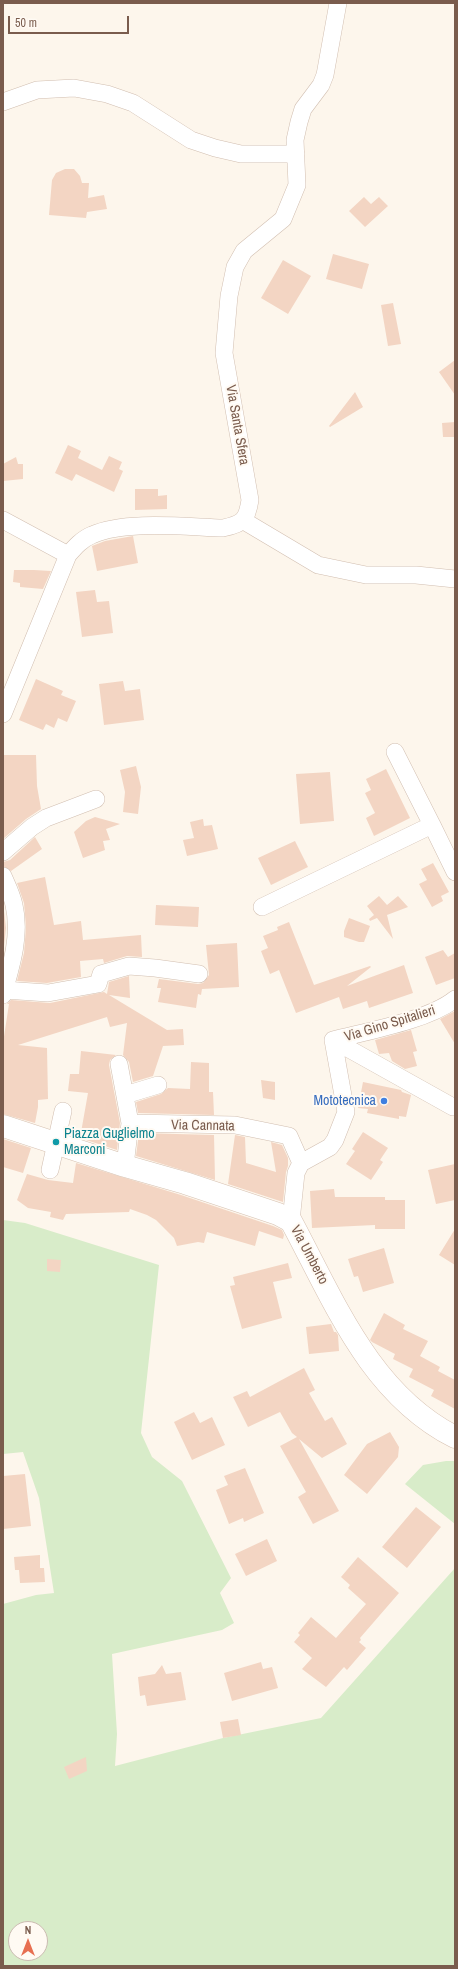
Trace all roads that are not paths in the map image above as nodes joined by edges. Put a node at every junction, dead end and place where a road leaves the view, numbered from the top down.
1 (338, 3) edge
2 (3, 102) edge
3 (296, 154) junction
4 (3, 520) edge
5 (244, 521) junction
6 (68, 555) junction
7 (455, 579) edge
8 (3, 714) edge
9 (395, 752) dead end
10 (96, 799) dead end
11 (432, 825) junction
12 (3, 852) edge
13 (455, 872) edge
14 (3, 876) edge
15 (262, 906) dead end
16 (199, 974) dead end
17 (4, 992) edge
18 (455, 998) edge
19 (334, 1040) junction
20 (119, 1064) dead end
21 (158, 1085) dead end
22 (125, 1095) junction
23 (453, 1107) dead end
24 (63, 1111) dead end
25 (130, 1123) junction
26 (3, 1126) edge
27 (56, 1143) junction
28 (301, 1163) junction
29 (125, 1166) junction
30 (50, 1170) dead end
31 (291, 1221) junction
32 (455, 1437) edge

1 - 3 street, Via Santa Sfera
2 - 3 street
3 - 5 street, Via Santa Sfera
4 - 6 street
5 - 6 street
5 - 7 street
6 - 8 street
9 - 11 street
10 - 12 street
11 - 13 street
11 - 15 street
14 - 17 street
16 - 17 street
18 - 19 street, Via Gino Spitalieri
19 - 23 street
19 - 28 street, Via Gino Spitalieri
20 - 22 street
21 - 22 street
22 - 25 street
24 - 27 street
25 - 28 street, Via Cannata
25 - 29 street
26 - 27 main road, Via Umberto
27 - 29 main road, Via Umberto
27 - 30 street
28 - 31 street
29 - 31 main road, Via Umberto
31 - 32 main road, Via Umberto

